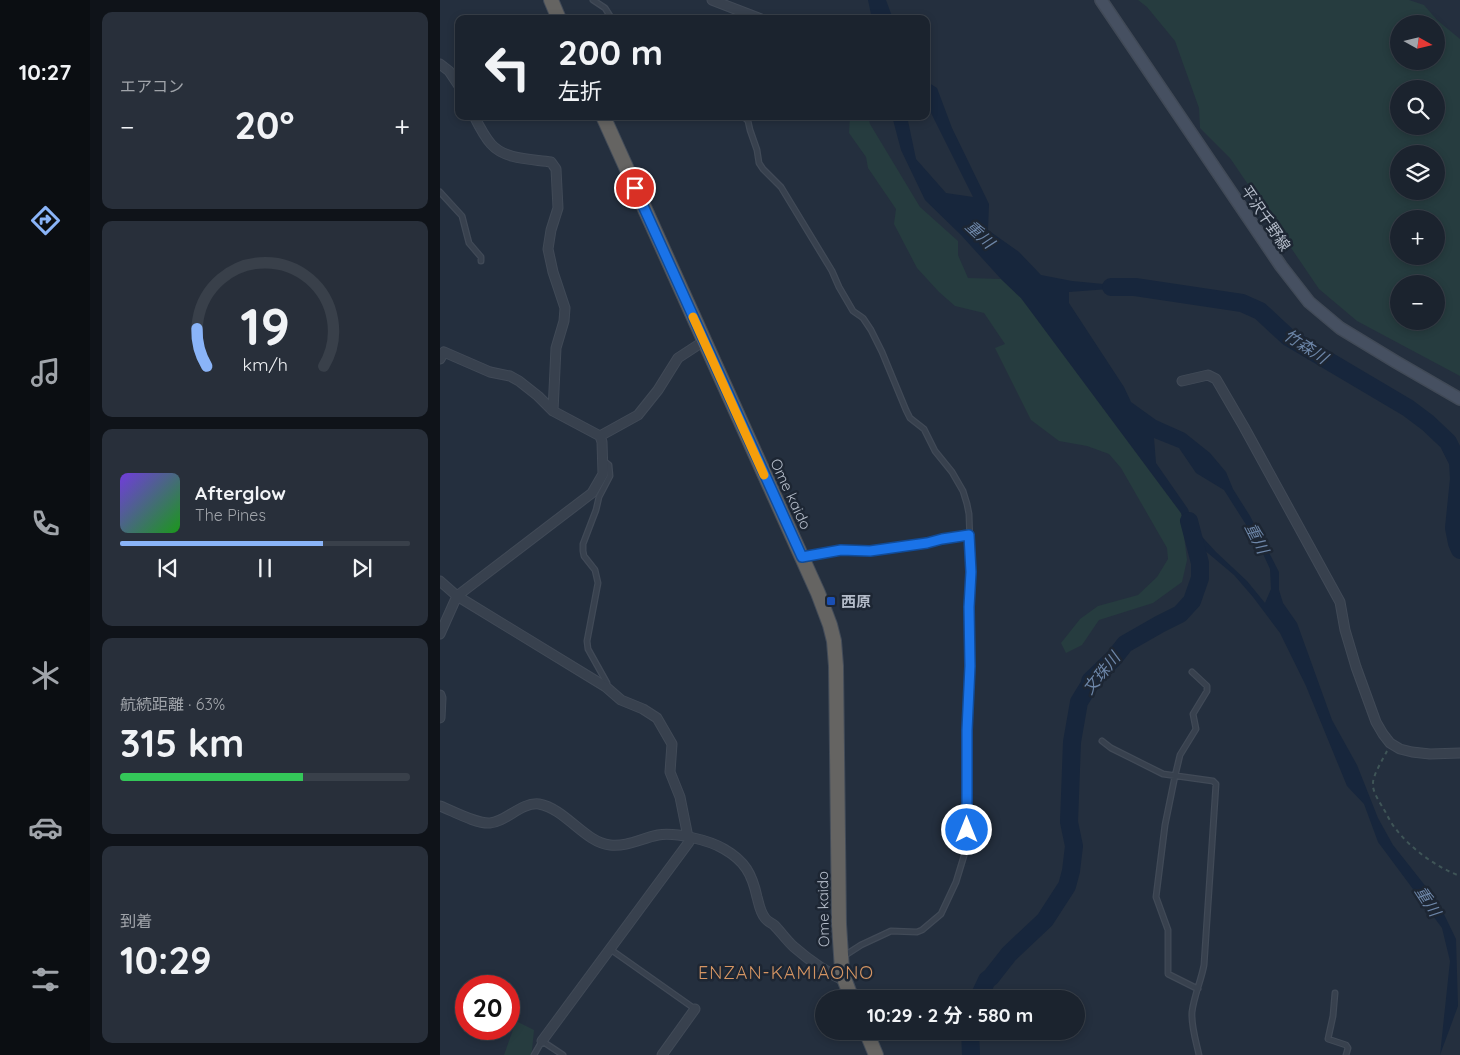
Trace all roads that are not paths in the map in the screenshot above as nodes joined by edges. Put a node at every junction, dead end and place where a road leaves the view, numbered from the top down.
1 (592, 0) edge
2 (712, 0) edge
3 (1101, 0) edge
4 (554, 1) edge
5 (558, 15) edge
6 (609, 15) edge
7 (751, 15) edge
8 (440, 64) edge
9 (455, 80) edge
10 (476, 120) edge
11 (605, 120) edge
12 (747, 120) edge
13 (440, 192) edge
14 (481, 261) dead end
15 (704, 341) junction
16 (440, 360) edge
17 (1182, 381) dead end
18 (1460, 398) edge
19 (553, 411) junction
20 (600, 436) junction
21 (603, 460) junction
22 (969, 535) junction
23 (802, 557) junction
24 (440, 581) edge
25 (457, 596) junction
26 (440, 634) edge
27 (1192, 672) dead end
28 (606, 687) junction
29 (440, 696) edge
30 (440, 718) edge
31 (1102, 741) dead end
32 (1460, 753) edge
33 (1174, 776) junction
34 (440, 806) edge
35 (688, 837) junction
36 (610, 949) junction
37 (841, 958) junction
38 (845, 981) junction
39 (1198, 989) junction
40 (848, 990) edge
41 (1335, 993) dead end
42 (695, 1009) joint
43 (870, 1040) edge
44 (542, 1041) junction
45 (534, 1055) edge
46 (563, 1055) edge
47 (662, 1055) edge
48 (876, 1055) edge
49 (1199, 1055) edge
50 (1346, 1055) edge

1 - 6 lane
2 - 7 street
3 - 18 main road, 平沢千野線
4 - 5 highway
8 - 9 street
10 - 19 street
11 - 15 highway, Ome kaido
12 - 22 lane
13 - 14 lane
15 - 20 street
15 - 23 highway, Ome kaido
16 - 19 street
17 - 32 street
19 - 20 street
20 - 21 street
21 - 25 street
21 - 28 lane
22 - 23 lane
22 - 37 lane
23 - 37 highway, Ome kaido
24 - 25 street
25 - 26 street
25 - 28 street
27 - 33 lane
28 - 35 street
29 - 30 street
31 - 33 lane
33 - 39 lane
33 - 39 lane
34 - 35 street
35 - 36 street
35 - 38 street
36 - 42 lane
36 - 44 street
37 - 38 highway, Ome kaido
38 - 40 highway, Ome kaido
39 - 49 lane
41 - 50 lane
42 - 47 street
43 - 48 highway
44 - 45 lane
44 - 46 lane

